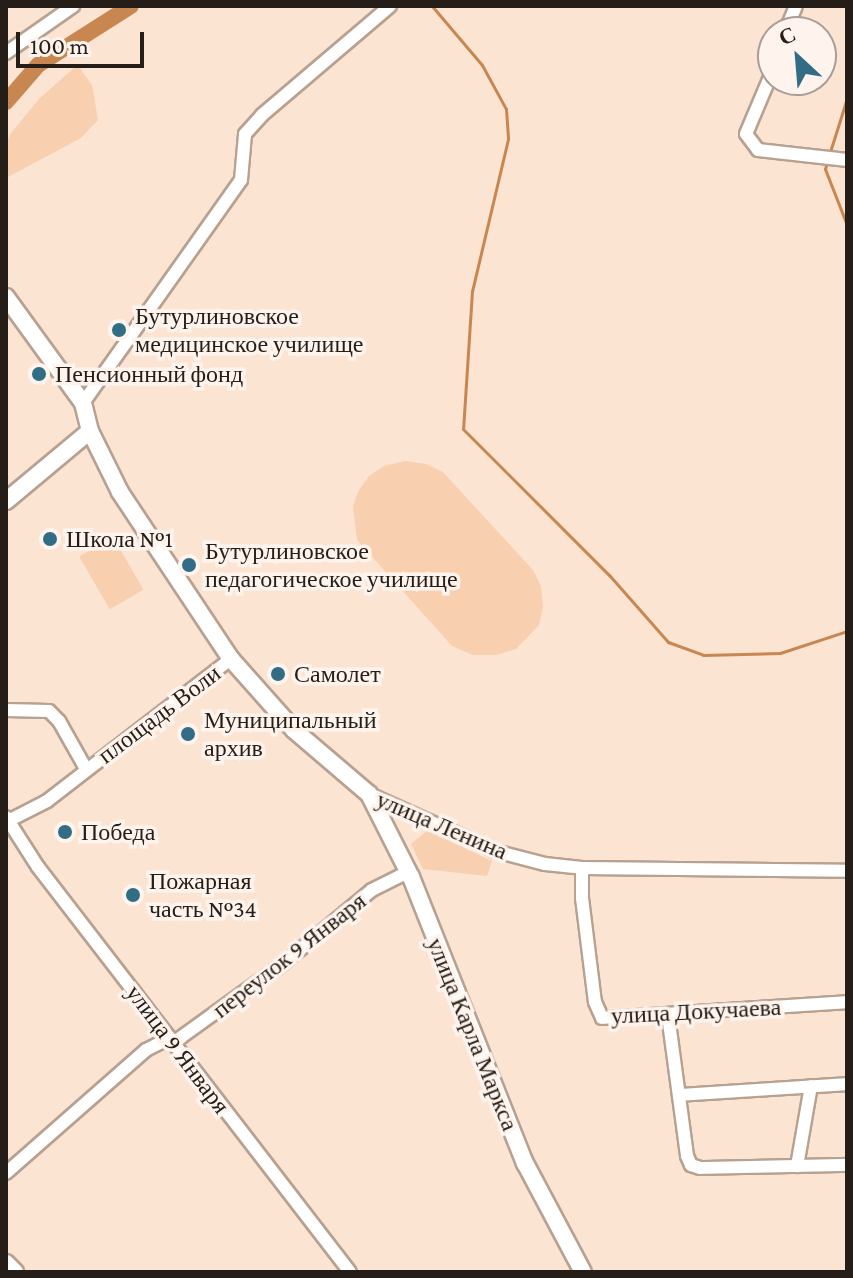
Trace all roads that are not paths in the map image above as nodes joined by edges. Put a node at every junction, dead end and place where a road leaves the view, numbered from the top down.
1 (73, 6) edge
2 (390, 6) edge
3 (6, 53) edge
4 (762, 96) edge
5 (847, 160) edge
6 (6, 297) edge
7 (83, 403) junction
8 (90, 431) junction
9 (6, 501) edge
10 (231, 659) junction
11 (6, 710) edge
12 (86, 769) junction
13 (369, 794) junction
14 (8, 820) edge
15 (582, 868) junction
16 (847, 871) edge
17 (408, 872) junction
18 (847, 1002) edge
19 (668, 1015) junction
20 (171, 1040) junction
21 (847, 1084) edge
22 (811, 1086) junction
23 (679, 1095) junction
24 (847, 1165) edge
25 (797, 1166) junction
26 (6, 1173) edge
27 (6, 1263) edge
28 (15, 1272) edge
29 (350, 1272) edge
30 (583, 1272) edge

1 - 3 street
2 - 7 street
4 - 5 street
6 - 7 main road, улица Ленина
7 - 8 main road, улица Ленина
8 - 9 main road
8 - 10 main road, улица Ленина
10 - 12 street, площадь Воли
10 - 13 main road, улица Ленина
11 - 12 street, площадь Воли
12 - 14 street, площадь Воли
13 - 15 street, улица Ленина
13 - 17 main road, улица Карла Маркса
14 - 20 street, улица 9 Января
15 - 16 street, улица Ленина
15 - 19 street, улица Докучаева
17 - 20 street, переулок 9 Января
17 - 30 main road, улица Карла Маркса
18 - 19 street, улица Докучаева
19 - 23 street
20 - 26 street, переулок 9 Января
20 - 29 street, улица 9 Января
21 - 22 street
22 - 23 street
22 - 25 street
23 - 25 street
24 - 25 street
27 - 28 main road

